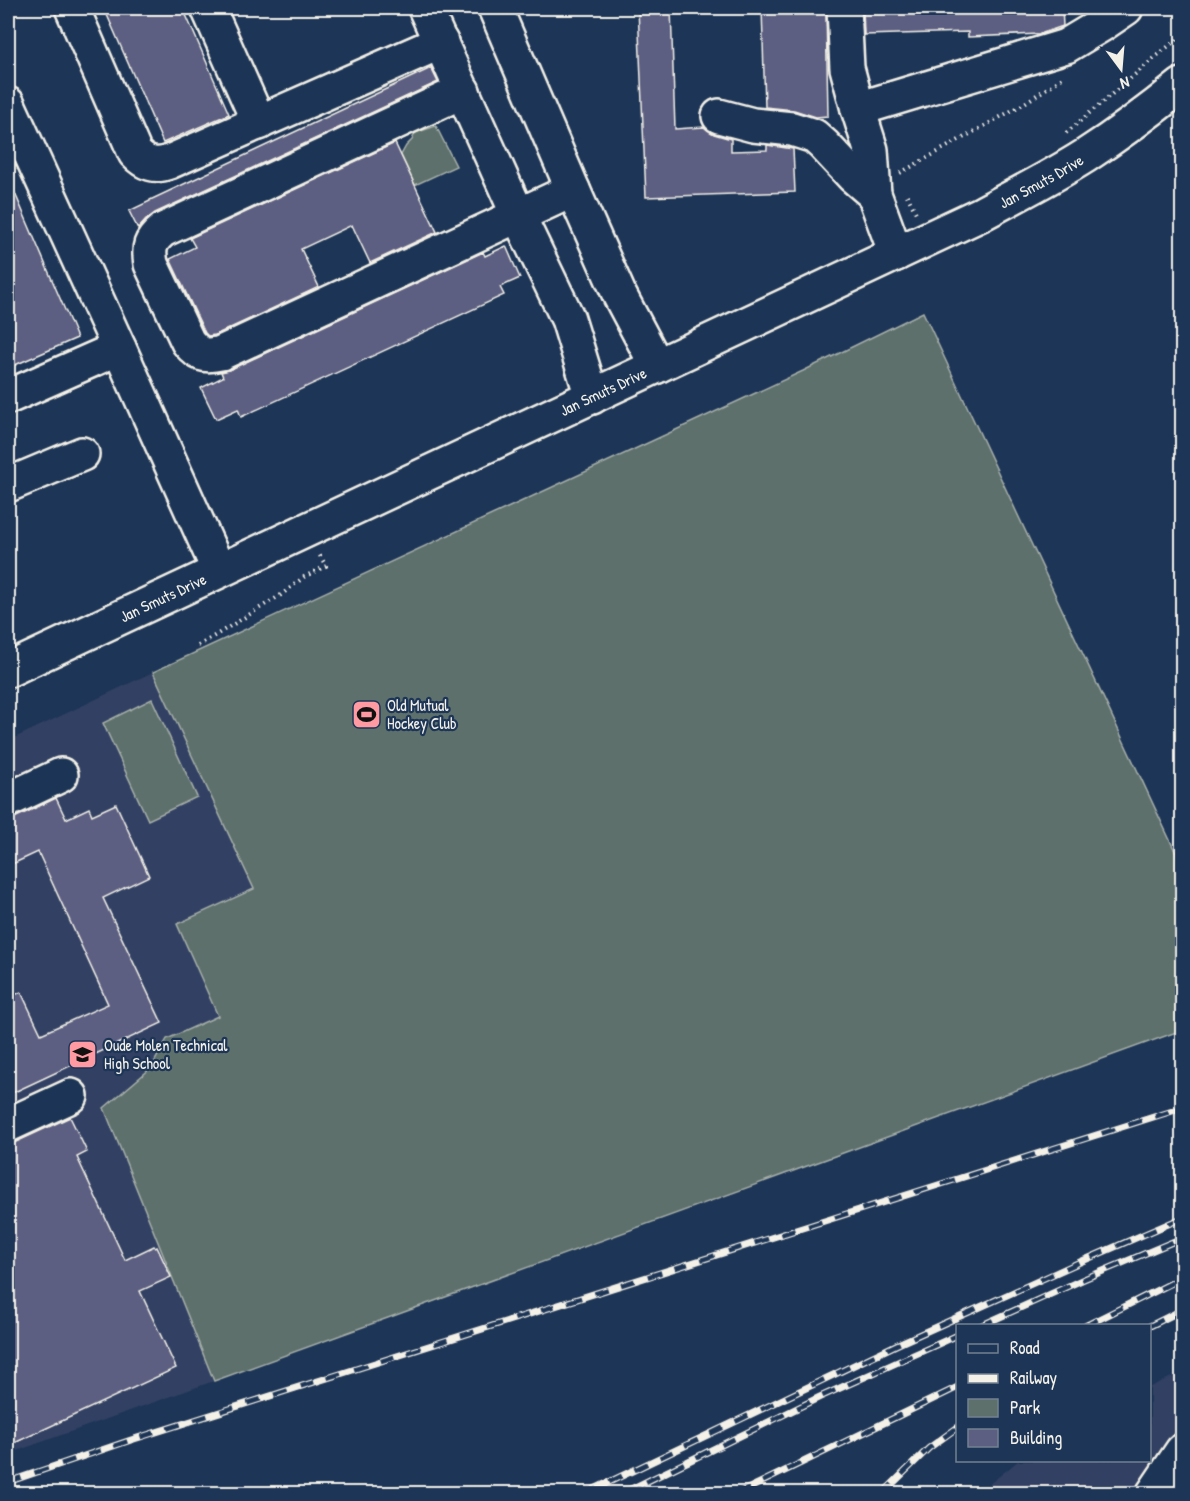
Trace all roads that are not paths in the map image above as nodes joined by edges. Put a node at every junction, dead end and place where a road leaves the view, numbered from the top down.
1 (72, 8) edge
2 (208, 8) edge
3 (425, 8) edge
4 (495, 8) edge
5 (844, 8) edge
6 (1126, 8) edge
7 (441, 42) junction
8 (1182, 86) edge
9 (463, 91) junction
10 (8, 104) edge
11 (858, 109) junction
12 (719, 116) dead end
13 (259, 123) junction
14 (885, 184) junction
15 (573, 190) junction
16 (518, 215) junction
17 (892, 244) junction
18 (119, 348) junction
19 (657, 366) junction
20 (8, 397) edge
21 (591, 397) junction
22 (82, 453) dead end
23 (8, 485) edge
24 (219, 571) junction
25 (8, 670) edge
26 (61, 775) dead end
27 (8, 800) edge
28 (71, 1096) dead end
29 (8, 1125) edge
30 (1182, 1451) edge
31 (1153, 1494) edge

1 - 13 main road
2 - 13 main road
3 - 7 main road
4 - 15 main road
5 - 11 main road
6 - 11 main road
7 - 9 main road
7 - 13 main road
8 - 17 main road, Jan Smuts Drive
9 - 16 main road
9 - 16 main road
10 - 18 main road
11 - 14 main road
12 - 14 main road
14 - 17 main road
15 - 16 main road
15 - 19 main road
16 - 21 main road
17 - 19 main road, Jan Smuts Drive
18 - 20 main road
18 - 24 main road
19 - 21 main road, Jan Smuts Drive
21 - 24 main road, Jan Smuts Drive
22 - 23 main road
24 - 25 main road, Jan Smuts Drive
26 - 27 main road
28 - 29 main road
30 - 31 main road

